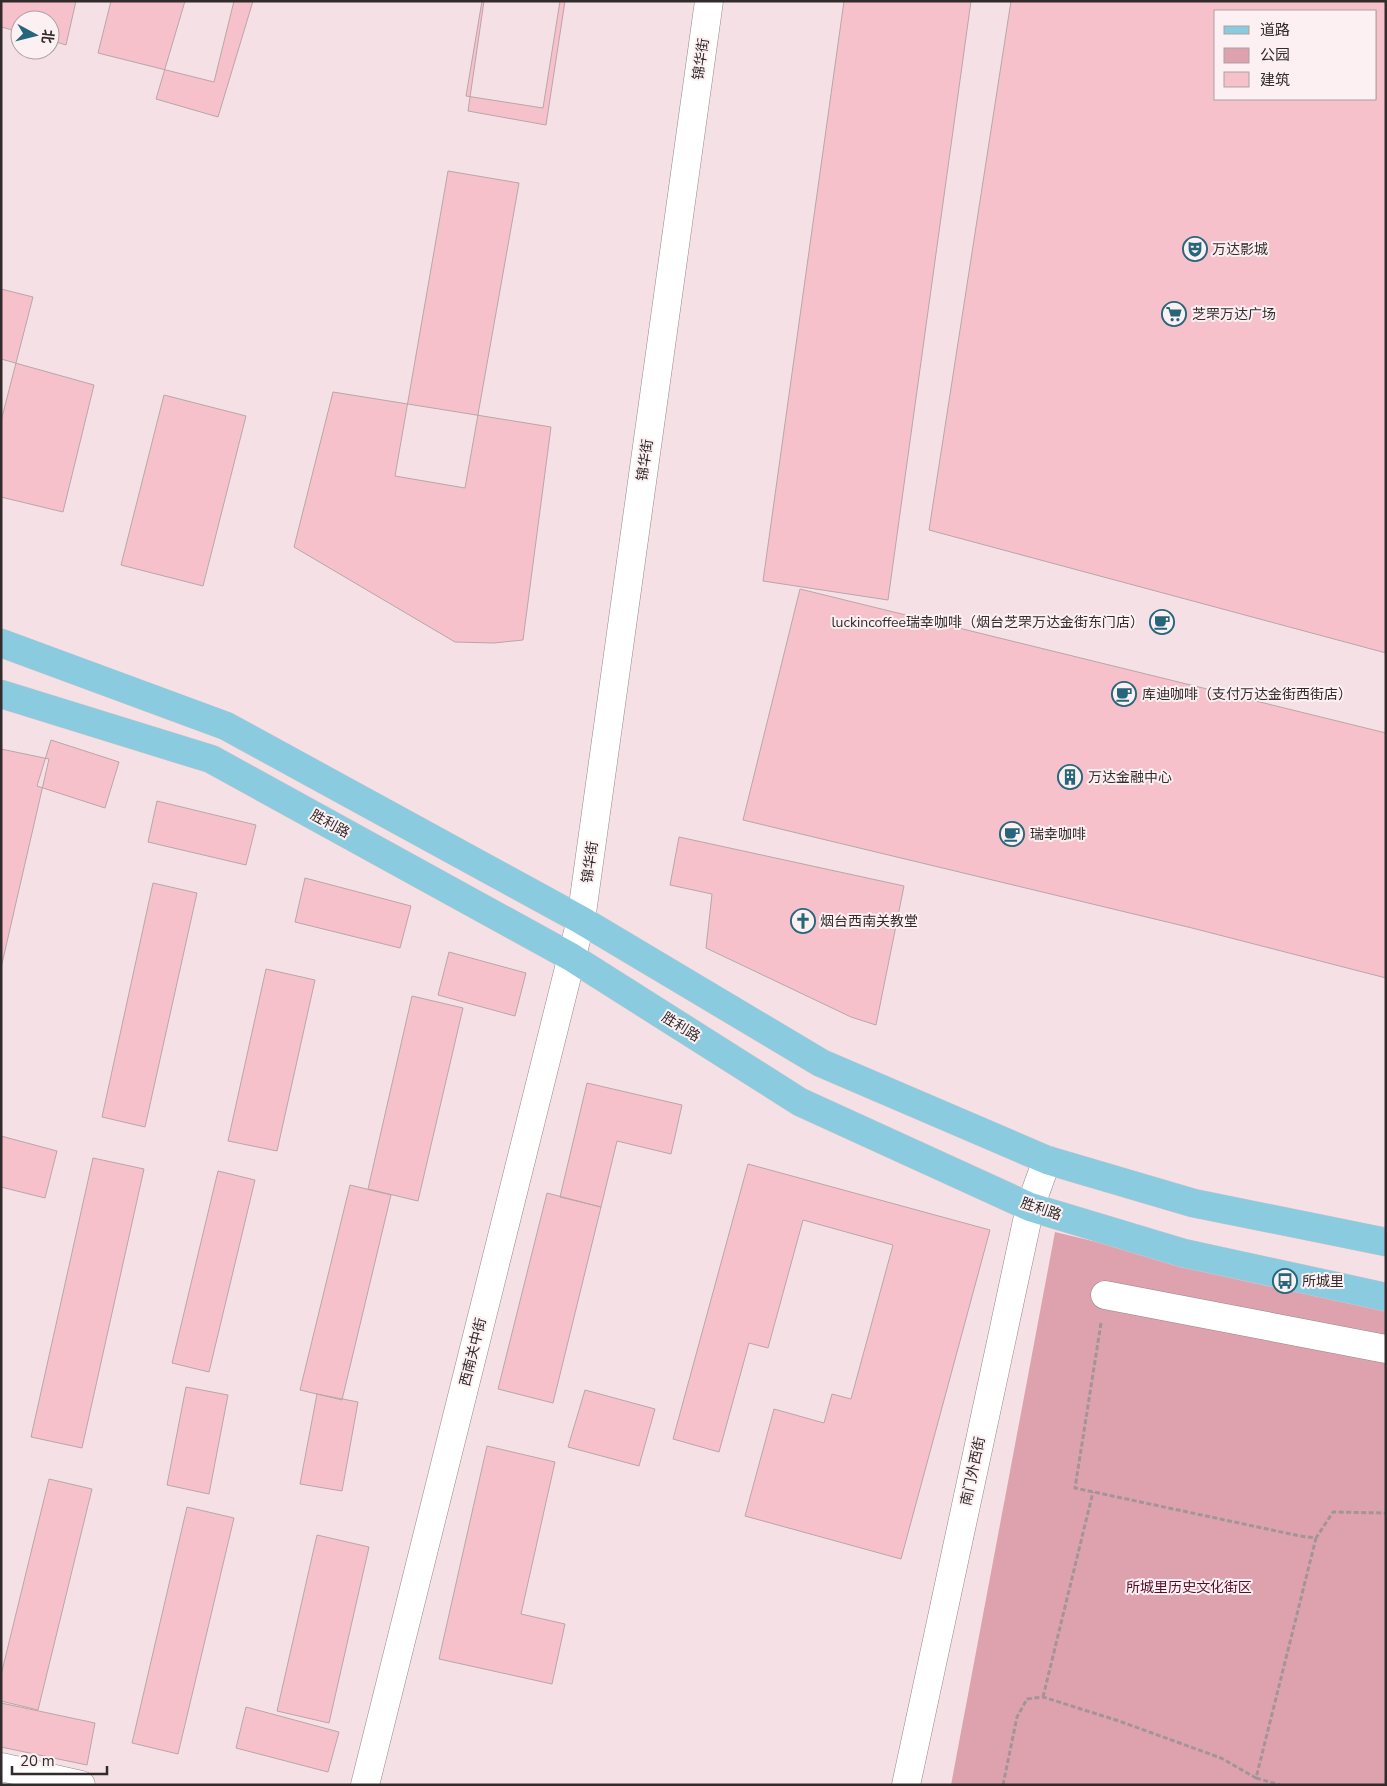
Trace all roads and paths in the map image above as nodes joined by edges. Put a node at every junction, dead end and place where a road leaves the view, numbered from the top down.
1 (709, 1) edge
2 (1, 643) edge
3 (1, 694) edge
4 (582, 920) junction
5 (571, 957) junction
6 (1047, 1160) junction
7 (1030, 1207) junction
8 (1386, 1242) edge
9 (1105, 1295) joint
10 (1386, 1297) edge
11 (1386, 1349) edge
12 (1093, 1492) junction
13 (1386, 1513) edge
14 (1316, 1538) junction
15 (1043, 1697) junction
16 (1, 1767) edge
17 (1256, 1778) junction
18 (81, 1785) edge
19 (365, 1785) edge
20 (906, 1785) edge
21 (1003, 1785) edge
22 (1280, 1785) edge

1 - 4 street, 锦华街
2 - 4 main road
3 - 5 main road, 胜利路
4 - 5 street, 西南关中街
4 - 6 main road
5 - 7 main road, 胜利路
5 - 19 street, 西南关中街
6 - 7 street, 南门外西街
6 - 8 main road
7 - 10 main road, 胜利路
7 - 20 street, 南门外西街
9 - 11 street
9 - 12 path
12 - 14 path
12 - 15 path
13 - 14 path
14 - 17 path
15 - 17 path
15 - 21 path
16 - 18 street
17 - 22 path

